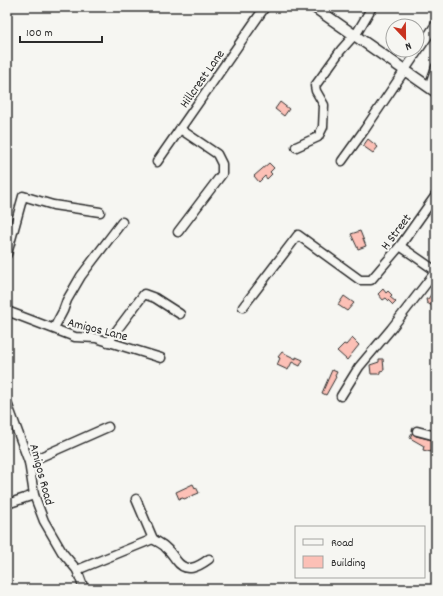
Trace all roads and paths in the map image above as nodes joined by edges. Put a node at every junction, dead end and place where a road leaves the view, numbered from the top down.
1 (265, 7) edge
2 (314, 7) edge
3 (372, 7) edge
4 (436, 24) edge
5 (354, 35) junction
6 (436, 67) edge
7 (405, 70) junction
8 (433, 90) edge
9 (180, 130) junction
10 (296, 147) dead end
11 (342, 161) dead end
12 (157, 162) dead end
13 (436, 194) edge
14 (100, 212) dead end
15 (122, 222) dead end
16 (178, 232) dead end
17 (400, 246) junction
18 (7, 254) edge
19 (436, 271) edge
20 (243, 307) dead end
21 (7, 311) edge
22 (180, 314) dead end
23 (54, 328) junction
24 (108, 342) junction
25 (161, 358) dead end
26 (340, 396) dead end
27 (7, 403) edge
28 (108, 427) dead end
29 (417, 431) dead end
30 (436, 436) edge
31 (29, 462) junction
32 (34, 495) junction
33 (136, 499) dead end
34 (7, 504) edge
35 (153, 539) junction
36 (209, 559) dead end
37 (77, 570) junction
38 (84, 589) edge

1 - 9 street, Hillcrest Lane
2 - 5 main road
3 - 5 street
4 - 7 street
5 - 7 main road
5 - 10 street
6 - 8 street
7 - 8 main road
7 - 11 street
9 - 12 street, Hillcrest Lane
9 - 16 street
13 - 17 street, H Street
14 - 18 street
15 - 23 street
17 - 19 street
17 - 20 street, H Street
19 - 26 street
21 - 23 street, Amigos Lane
22 - 24 street
23 - 24 street, Amigos Lane
24 - 25 street, Amigos Lane
27 - 31 street, Amigos Road
28 - 31 street
29 - 30 street
31 - 32 street, Amigos Road
32 - 34 street
32 - 37 street, Amigos Road
33 - 35 street
35 - 36 street
35 - 37 street
37 - 38 street, Amigos Road

